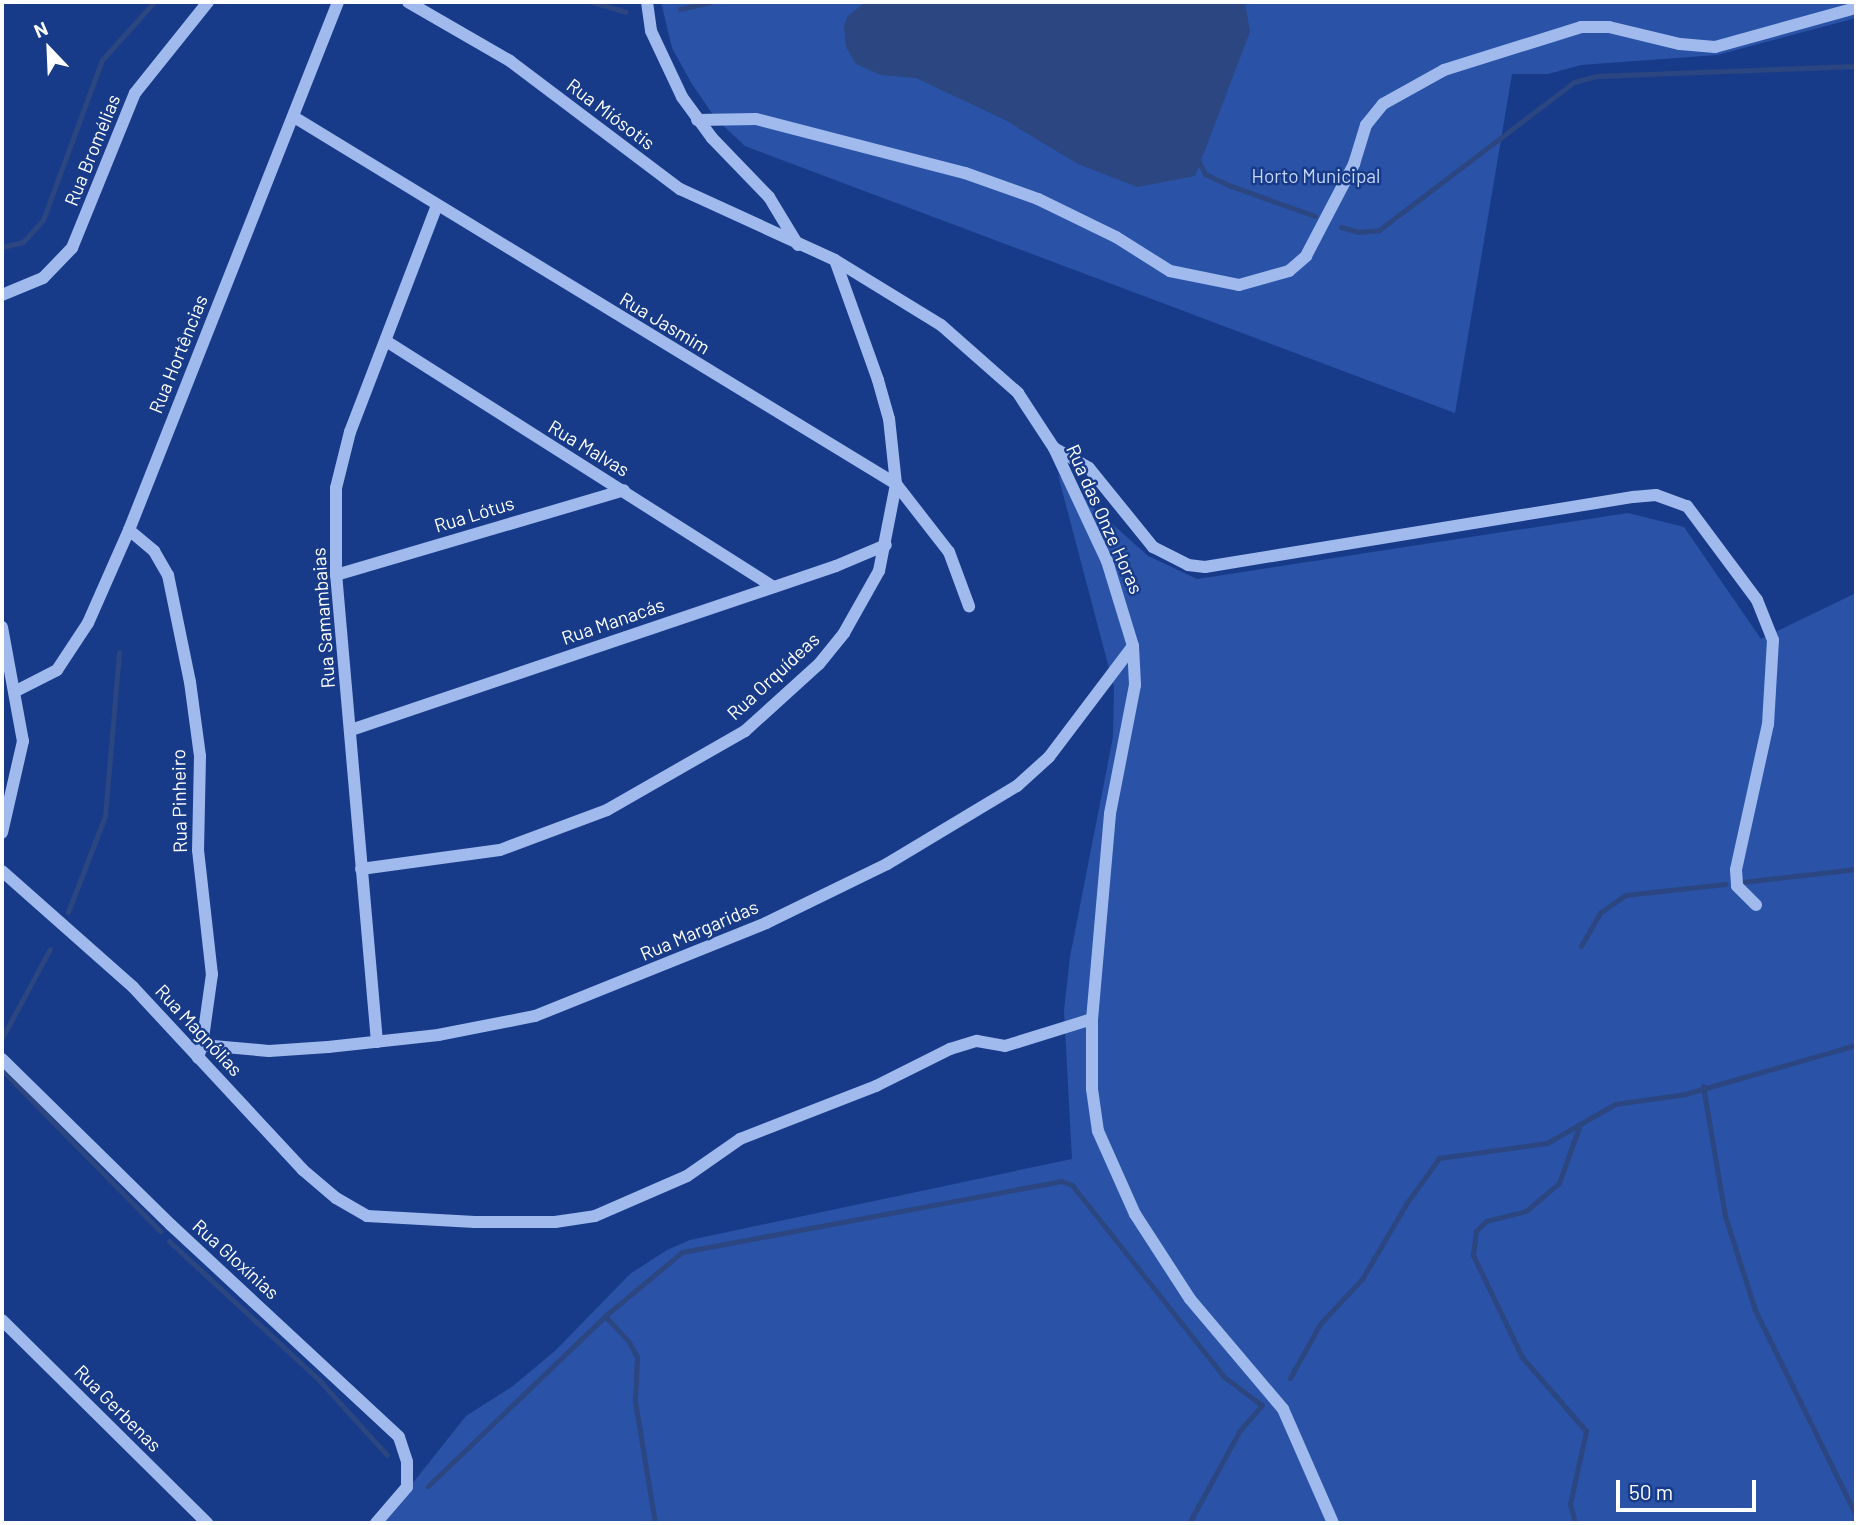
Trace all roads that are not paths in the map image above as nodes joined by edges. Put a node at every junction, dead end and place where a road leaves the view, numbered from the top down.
1 (208, 2) edge
2 (338, 2) edge
3 (408, 2) edge
4 (647, 2) edge
5 (1856, 9) edge
6 (294, 117) junction
7 (697, 120) junction
8 (436, 208) junction
9 (798, 245) junction
10 (835, 260) junction
11 (2, 295) edge
12 (386, 341) junction
13 (1054, 448) junction
14 (896, 485) junction
15 (624, 490) junction
16 (130, 530) junction
17 (886, 545) junction
18 (336, 575) junction
19 (773, 587) junction
20 (969, 606) dead end
21 (2, 627) edge
22 (1133, 646) junction
23 (16, 691) junction
24 (351, 730) junction
25 (2, 833) edge
26 (360, 869) junction
27 (2, 871) edge
28 (1756, 905) dead end
29 (1092, 1019) junction
30 (376, 1042) junction
31 (202, 1045) junction
32 (198, 1058) junction
33 (2, 1059) edge
34 (2, 1320) edge
35 (207, 1523) edge
36 (376, 1523) edge
37 (1333, 1523) edge

1 - 11 street, Rua Bromélias
2 - 6 street, Rua Hortências
3 - 9 street, Rua Miósotis
4 - 7 street
5 - 7 street
6 - 8 street, Rua Jasmim
6 - 16 street, Rua Hortências
7 - 9 street
8 - 12 street, Rua Samambaias
8 - 14 street, Rua Jasmim
9 - 10 street
10 - 13 street, Rua das Onze Horas
10 - 14 street, Rua Orquídeas
12 - 15 street, Rua Malvas
12 - 18 street, Rua Samambaias
13 - 22 street, Rua das Onze Horas
13 - 28 street
14 - 17 street, Rua Orquídeas
14 - 20 street, Rua Jasmim
15 - 18 street, Rua Lótus
15 - 19 street, Rua Malvas
16 - 23 street, Rua Hortências
16 - 31 street, Rua Pinheiro
17 - 19 street, Rua Manacás
17 - 26 street, Rua Orquídeas
18 - 24 street, Rua Samambaias
19 - 24 street, Rua Manacás
21 - 23 street
22 - 29 street, Rua das Onze Horas
22 - 30 street, Rua Margaridas
23 - 25 street
24 - 26 street, Rua Samambaias
26 - 30 street, Rua Samambaias
27 - 32 street, Rua Magnólias
29 - 32 street, Rua Magnólias
29 - 37 street, Rua das Onze Horas
30 - 31 street, Rua Margaridas
31 - 32 street
33 - 36 street, Rua Gloxínias
34 - 35 street, Rua Gerbenas

